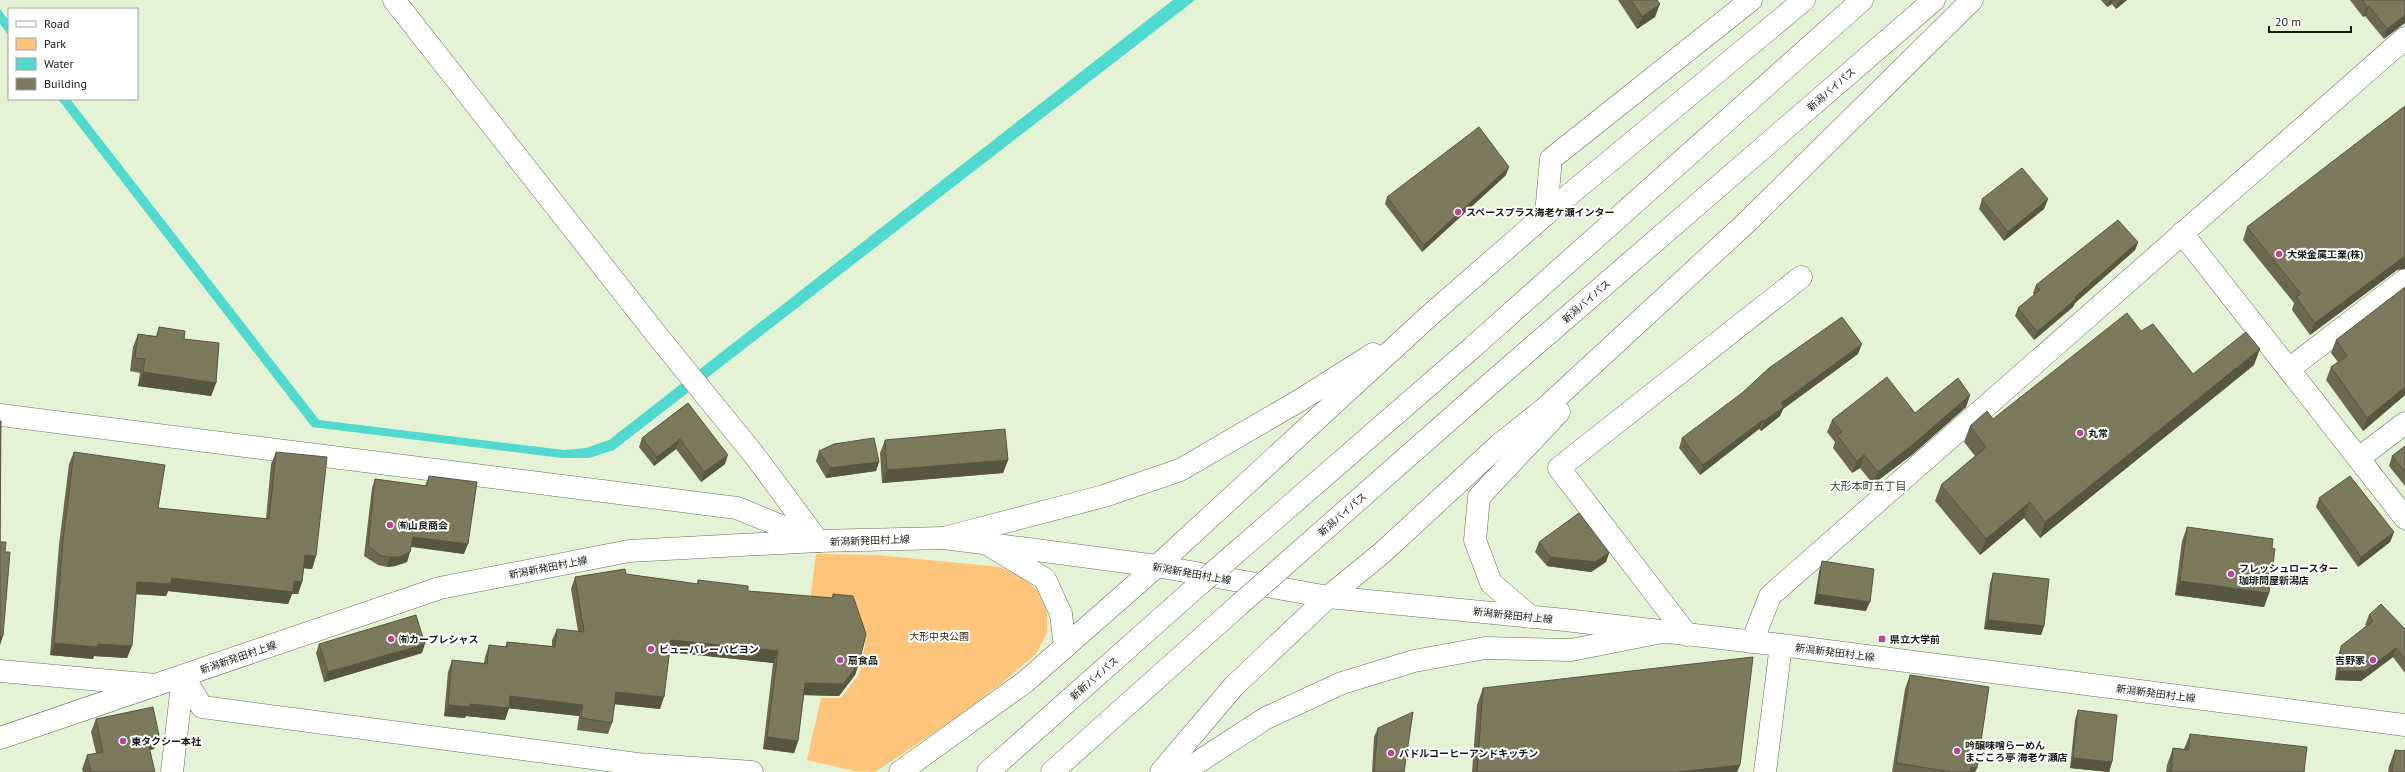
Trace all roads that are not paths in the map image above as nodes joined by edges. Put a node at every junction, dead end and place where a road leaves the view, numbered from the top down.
1 (394, 0) edge
2 (1751, 0) edge
3 (1804, 0) edge
4 (1862, 0) edge
5 (1934, 0) edge
6 (1972, 0) edge
7 (2405, 38) edge
8 (1546, 214) junction
9 (2182, 233) junction
10 (1700, 266) junction
11 (1801, 277) dead end
12 (2405, 280) edge
13 (1420, 324) junction
14 (2290, 369) junction
15 (0, 415) edge
16 (2405, 423) edge
17 (2360, 458) junction
18 (2405, 518) edge
19 (944, 538) junction
20 (818, 541) junction
21 (987, 544) junction
22 (1157, 566) junction
23 (1328, 597) junction
24 (1531, 617) junction
25 (1662, 632) junction
26 (1687, 634) junction
27 (1752, 642) junction
28 (1781, 645) junction
29 (1065, 647) junction
30 (0, 671) edge
31 (183, 676) junction
32 (156, 685) junction
33 (2405, 725) edge
34 (0, 738) edge
35 (172, 772) edge
36 (752, 772) edge
37 (900, 772) edge
38 (988, 772) edge
39 (1052, 772) edge
40 (1161, 772) edge
41 (1182, 772) edge
42 (1765, 772) edge

1 - 20 main road
2 - 8 main road
3 - 8 main road
4 - 38 main road, 新新バイパス, bridge
5 - 39 main road, 新潟バイパス, bridge
6 - 10 main road
7 - 9 main road
8 - 13 main road
9 - 14 main road
9 - 27 main road
10 - 23 main road
10 - 24 main road
11 - 26 main road
12 - 14 main road
13 - 19 main road
13 - 22 main road
14 - 17 main road
15 - 20 main road
16 - 17 main road
17 - 18 main road
19 - 20 main road, 新潟新発田村上線
19 - 21 main road, 新潟新発田村上線
20 - 31 main road, 新潟新発田村上線
21 - 22 main road, 新潟新発田村上線
21 - 29 main road
22 - 23 main road, 新潟新発田村上線
22 - 29 main road
23 - 24 main road, 新潟新発田村上線
23 - 40 main road
24 - 25 main road, 新潟新発田村上線
25 - 26 main road, 新潟新発田村上線
25 - 41 main road
26 - 27 main road, 新潟新発田村上線
27 - 28 main road, 新潟新発田村上線
28 - 33 main road, 新潟新発田村上線
28 - 42 main road
29 - 37 main road
30 - 32 main road
31 - 32 main road, 新潟新発田村上線
31 - 35 main road
31 - 36 main road
32 - 34 main road, 新潟新発田村上線

